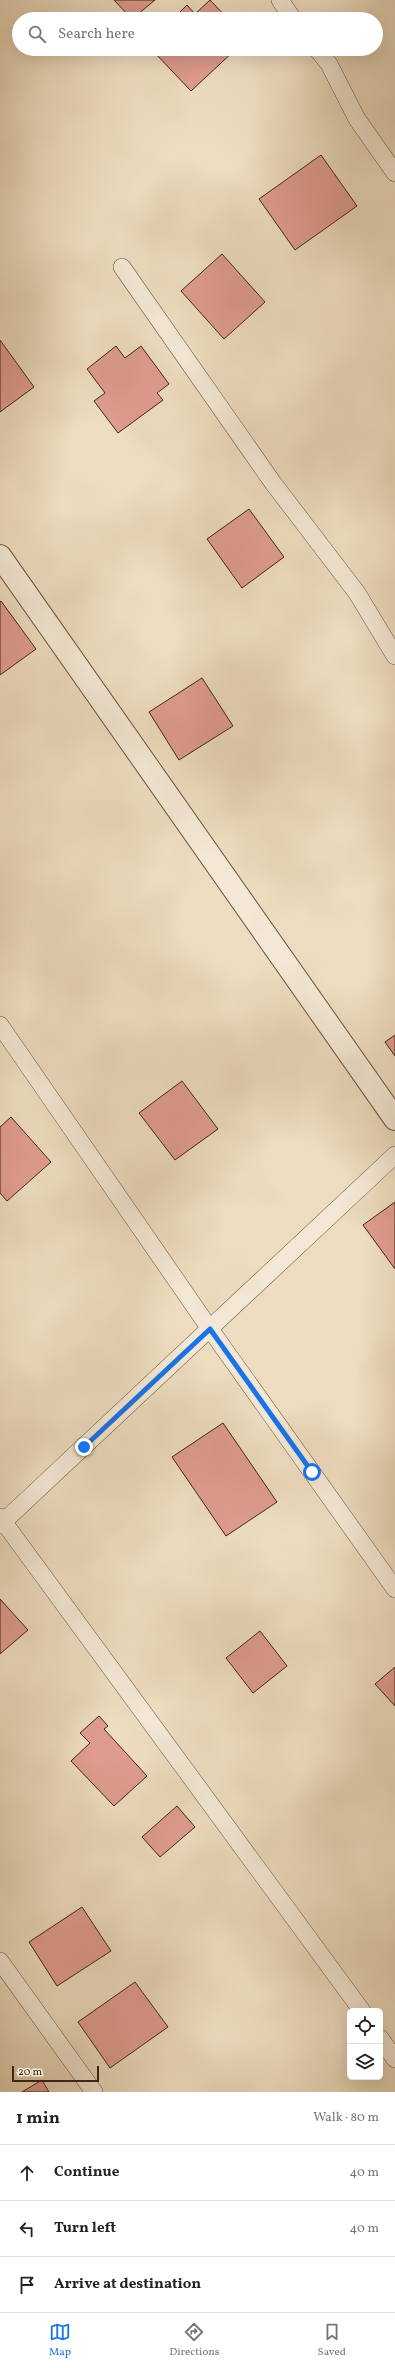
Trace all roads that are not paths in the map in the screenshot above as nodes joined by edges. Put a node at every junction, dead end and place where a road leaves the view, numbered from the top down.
1 (280, 0) edge
2 (288, 12) edge
3 (323, 56) edge
4 (395, 173) edge
5 (122, 267) dead end
6 (0, 556) edge
7 (395, 656) edge
8 (0, 1025) edge
9 (395, 1119) edge
10 (395, 1155) edge
11 (210, 1329) junction
12 (1, 1521) edge
13 (395, 1589) edge
14 (0, 1961) edge
15 (360, 2008) edge
16 (383, 2042) edge
17 (395, 2059) edge
18 (94, 2092) edge

1 - 2 lane
3 - 4 lane
5 - 7 lane
6 - 9 street
8 - 11 lane
10 - 11 lane
11 - 12 lane
11 - 13 lane
12 - 15 lane
14 - 18 lane
16 - 17 lane

